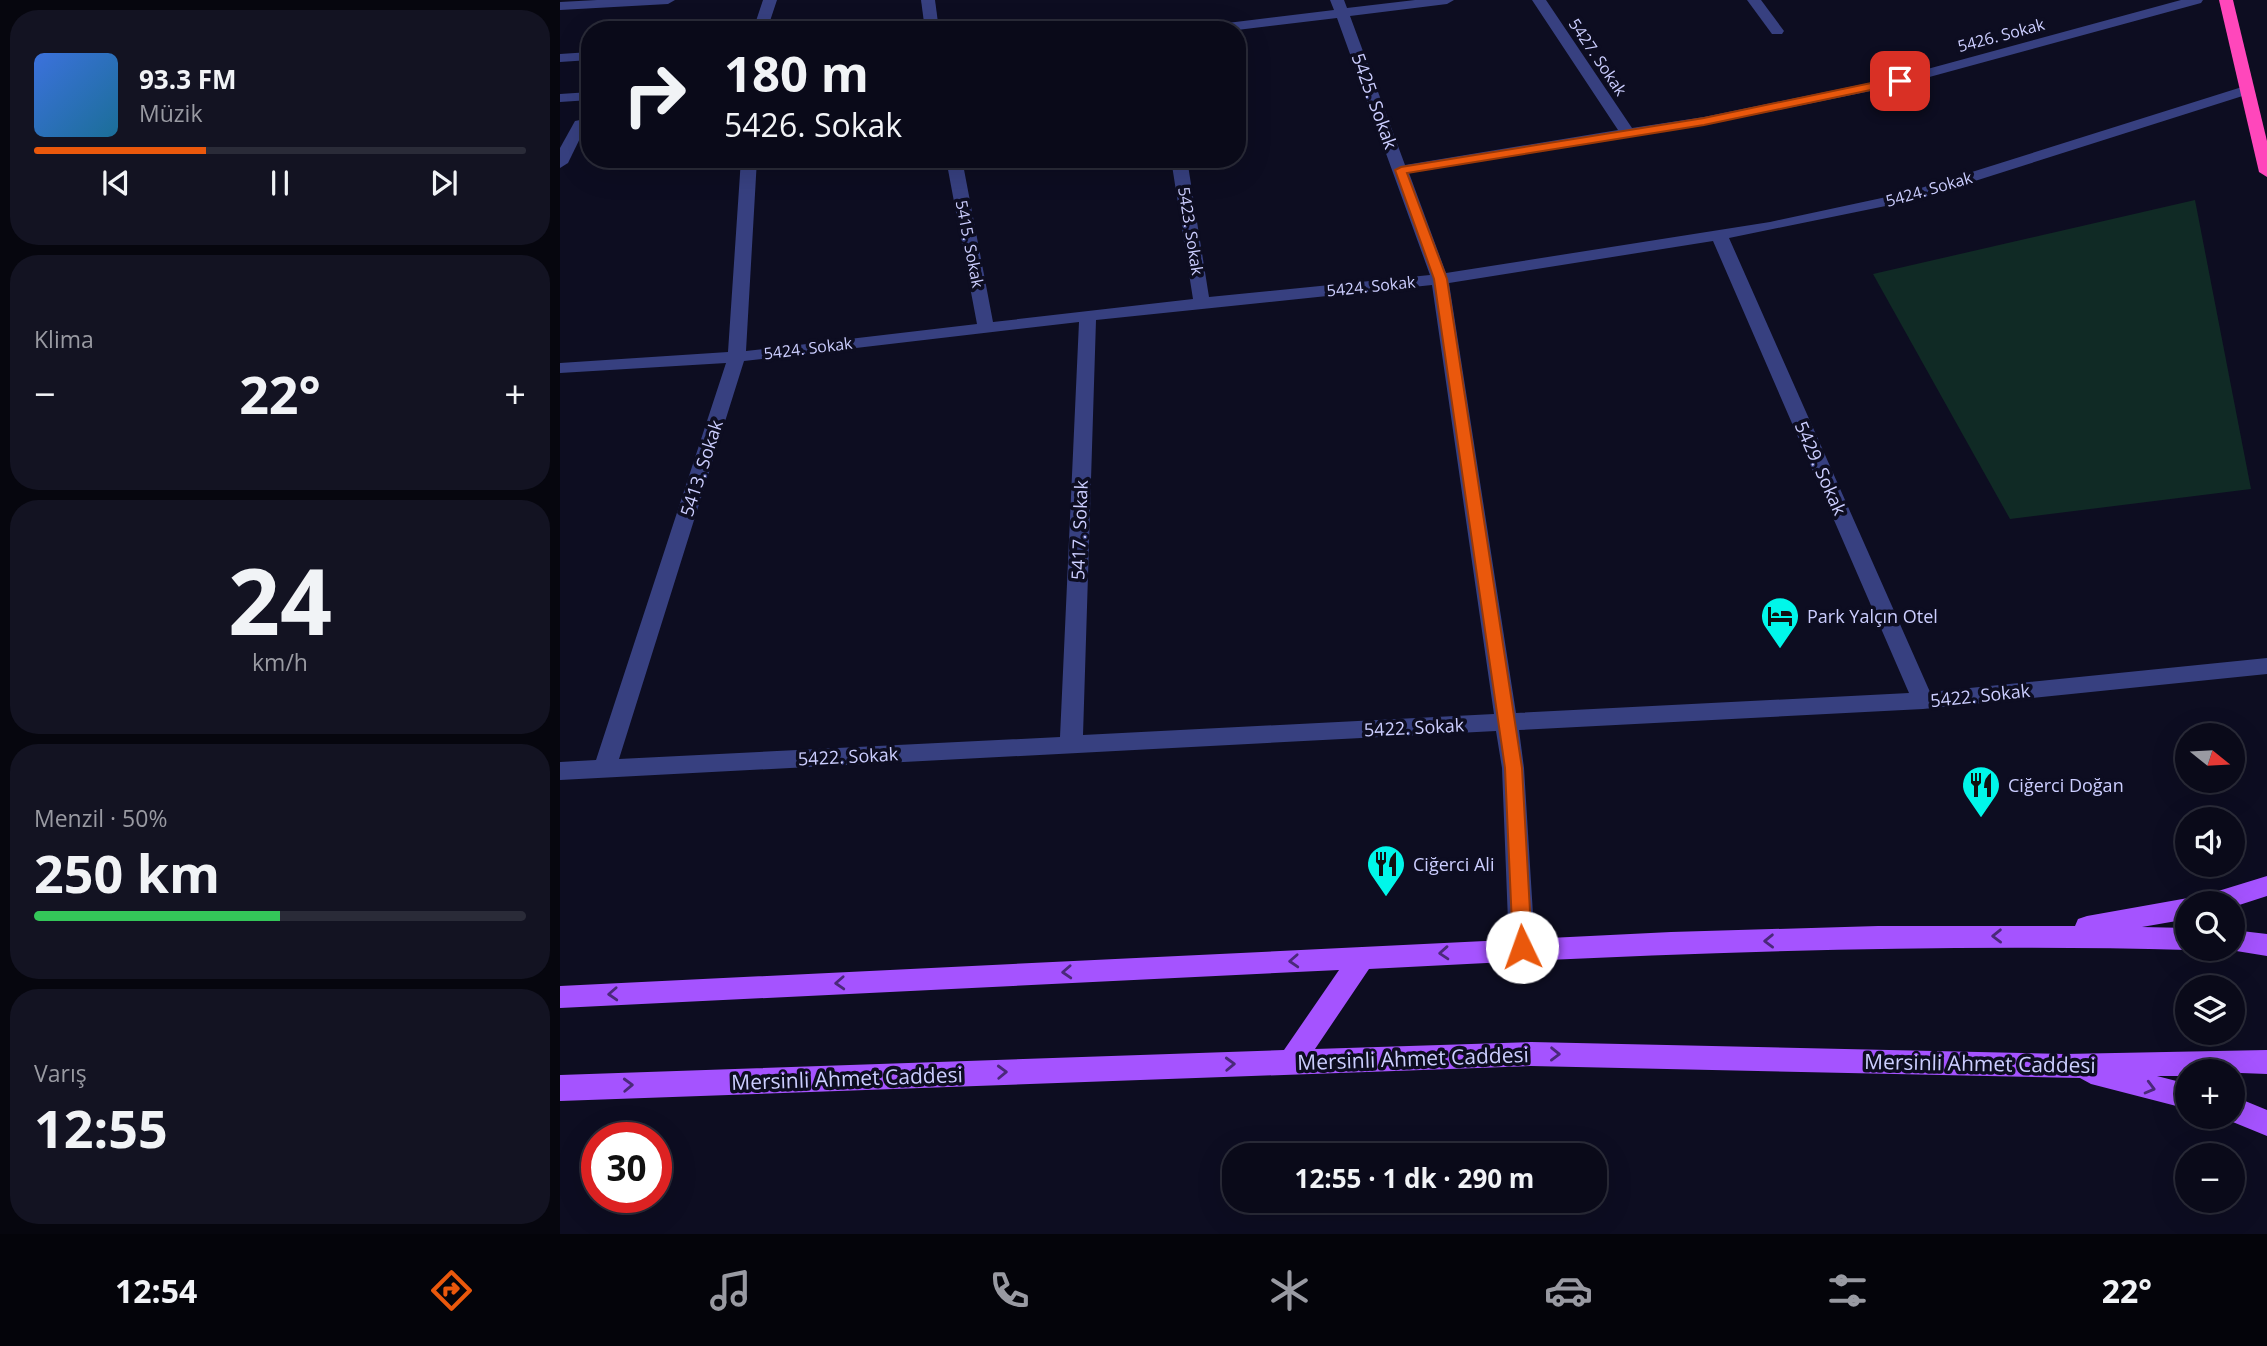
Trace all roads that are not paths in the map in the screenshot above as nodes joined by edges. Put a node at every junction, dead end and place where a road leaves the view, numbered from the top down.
1 (668, 0) edge
2 (770, 0) edge
3 (928, 0) edge
4 (1447, 0) edge
5 (1539, 0) edge
6 (1754, 0) edge
7 (2196, 0) edge
8 (2226, 0) edge
9 (560, 6) edge
10 (1340, 6) edge
11 (764, 21) edge
12 (931, 21) edge
13 (1246, 22) edge
14 (1777, 31) dead end
15 (581, 57) edge
16 (560, 58) edge
17 (2247, 90) junction
18 (581, 97) edge
19 (560, 98) edge
20 (581, 124) edge
21 (560, 127) edge
22 (581, 130) edge
23 (1628, 134) junction
24 (560, 163) edge
25 (748, 168) edge
26 (956, 168) edge
27 (1181, 168) edge
28 (1401, 170) junction
29 (2267, 172) edge
30 (1719, 235) junction
31 (1440, 279) junction
32 (1202, 303) junction
33 (1088, 316) junction
34 (986, 328) junction
35 (737, 356) junction
36 (560, 368) edge
37 (2267, 666) edge
38 (1923, 701) junction
39 (1506, 722) junction
40 (1070, 745) junction
41 (605, 768) junction
42 (560, 771) edge
43 (2267, 886) edge
44 (2245, 893) edge
45 (2175, 910) edge
46 (2051, 934) junction
47 (2175, 939) edge
48 (2245, 942) edge
49 (2267, 945) edge
50 (1522, 947) junction
51 (1362, 958) junction
52 (560, 997) edge
53 (1291, 1062) junction
54 (2267, 1062) edge
55 (2065, 1066) junction
56 (560, 1088) edge
57 (2175, 1094) edge
58 (2245, 1114) edge
59 (2267, 1123) edge

1 - 9 street
2 - 11 street
3 - 12 street
4 - 10 street
5 - 23 street, 5427. Sokak
6 - 14 street
7 - 23 street, 5426. Sokak
8 - 17 highway
10 - 13 street
10 - 28 street, 5425. Sokak
15 - 16 street
17 - 29 highway
17 - 30 street, 5424. Sokak
18 - 19 street
20 - 21 street
22 - 24 street
23 - 28 street, 5426. Sokak
25 - 35 street, 5413. Sokak
26 - 34 street, 5415. Sokak
27 - 32 street, 5423. Sokak
28 - 31 street, 5425. Sokak
30 - 31 street, 5424. Sokak
30 - 38 street, 5429. Sokak
31 - 32 street, 5424. Sokak
31 - 39 street, 5425. Sokak
32 - 33 street, 5424. Sokak
33 - 34 street, 5424. Sokak
33 - 40 street, 5417. Sokak
34 - 35 street, 5424. Sokak
35 - 36 street, 5424. Sokak
35 - 41 street, 5413. Sokak
37 - 38 street, 5422. Sokak
38 - 39 street, 5422. Sokak
39 - 40 street, 5422. Sokak
39 - 50 street, 5425. Sokak
40 - 41 street, 5422. Sokak
41 - 42 street, 5422. Sokak
43 - 44 main road
45 - 46 main road
46 - 47 main road
46 -> 50 main road
48 - 49 main road
50 -> 51 main road
51 -> 52 main road
51 - 53 main road
53 -> 55 main road, Mersinli Ahmet Caddesi
56 -> 53 main road, Mersinli Ahmet Caddesi
54 - 55 main road, Mersinli Ahmet Caddesi
55 -> 57 main road
58 - 59 main road

